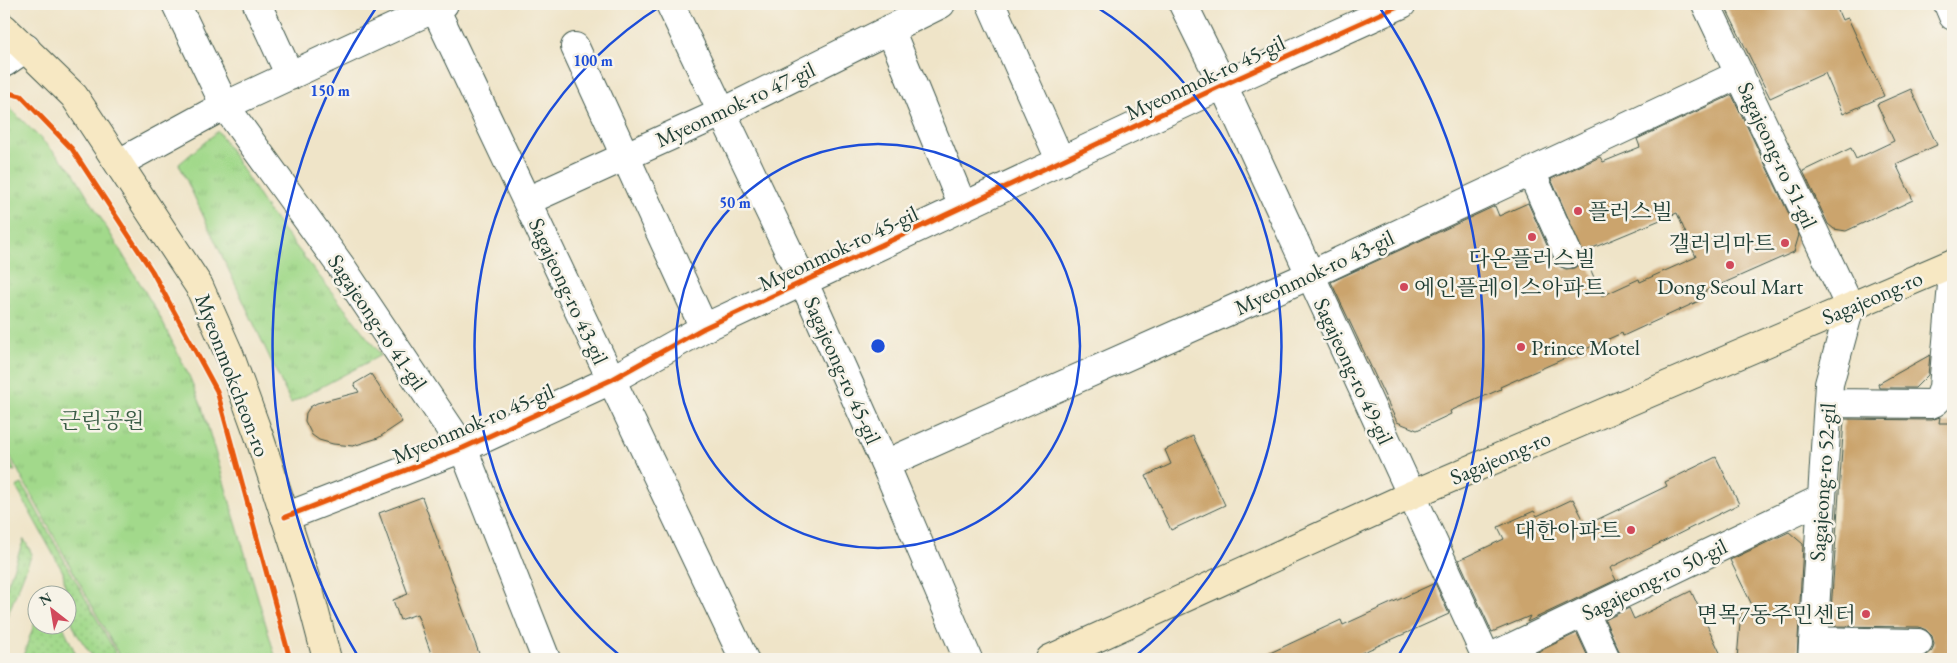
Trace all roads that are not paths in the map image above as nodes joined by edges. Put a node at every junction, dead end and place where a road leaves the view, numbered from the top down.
1 (176, 4) edge
2 (257, 4) edge
3 (670, 4) edge
4 (941, 4) edge
5 (991, 4) edge
6 (1183, 4) edge
7 (1402, 4) edge
8 (1706, 4) edge
9 (1948, 4) edge
10 (438, 5) edge
11 (1953, 16) edge
12 (4, 28) edge
13 (890, 29) junction
14 (575, 47) dead end
15 (26, 48) junction
16 (4, 63) edge
17 (1740, 74) junction
18 (290, 76) junction
19 (1222, 86) junction
20 (224, 106) junction
21 (721, 113) junction
22 (624, 156) junction
23 (1061, 162) junction
24 (119, 163) junction
25 (1531, 172) junction
26 (527, 201) junction
27 (963, 207) junction
28 (1568, 254) dead end
29 (1953, 263) edge
30 (1953, 273) edge
31 (1310, 275) junction
32 (804, 283) junction
33 (1850, 307) junction
34 (704, 328) junction
35 (611, 380) junction
36 (1828, 403) junction
37 (463, 448) junction
38 (886, 464) junction
39 (1411, 495) junction
40 (1820, 499) junction
41 (285, 517) junction
42 (1584, 613) junction
43 (1918, 643) dead end
44 (1812, 650) edge
45 (327, 659) edge
46 (546, 659) edge
47 (744, 659) edge
48 (968, 659) edge
49 (1050, 659) edge
50 (1487, 659) edge
51 (1606, 659) edge

1 - 20 street, Sagajeong-ro 41-gil
2 - 18 street
3 - 21 street, Sagajeong-ro 45-gil
4 - 13 street, Myeonmok-ro 47-gil
5 - 23 street
6 - 19 street, Sagajeong-ro 49-gil
7 - 19 street, Myeonmok-ro 45-gil
8 - 17 street, Sagajeong-ro 51-gil
9 - 11 street
10 - 18 street
10 - 26 street, Sagajeong-ro 43-gil
12 - 15 main road, Myeonmokcheon-ro
13 - 21 street, Myeonmok-ro 47-gil
13 - 27 street
14 - 22 street
15 - 16 street
15 - 24 main road, Myeonmokcheon-ro
17 - 25 street, Myeonmok-ro 43-gil
17 - 33 street, Sagajeong-ro 51-gil
18 - 20 street
19 - 23 street, Myeonmok-ro 45-gil
19 - 31 street, Sagajeong-ro 49-gil
20 - 24 street
20 - 37 street, Sagajeong-ro 41-gil
21 - 22 street, Myeonmok-ro 47-gil
21 - 32 street, Sagajeong-ro 45-gil
22 - 26 street, Myeonmok-ro 47-gil
22 - 34 street
23 - 27 street, Myeonmok-ro 45-gil
24 - 41 main road, Myeonmokcheon-ro
25 - 28 street
25 - 31 street, Myeonmok-ro 43-gil
26 - 35 street, Sagajeong-ro 43-gil
27 - 32 street, Myeonmok-ro 45-gil
29 - 33 main road, Sagajeong-ro
30 - 36 street
31 - 38 street, Myeonmok-ro 43-gil
31 - 39 street, Sagajeong-ro 49-gil
32 - 34 street, Myeonmok-ro 45-gil
32 - 38 street, Sagajeong-ro 45-gil
33 - 36 street, Sagajeong-ro 52-gil
33 - 39 main road, Sagajeong-ro
34 - 35 street, Myeonmok-ro 45-gil
35 - 37 street, Myeonmok-ro 45-gil
35 - 47 street, Sagajeong-ro 43-gil
36 - 40 street, Sagajeong-ro 52-gil
37 - 41 street, Myeonmok-ro 45-gil
37 - 46 street, Sagajeong-ro 41-gil
38 - 48 street, Sagajeong-ro 45-gil
39 - 49 main road, Sagajeong-ro
39 - 50 street, Sagajeong-ro 50-gil
40 - 42 street, Sagajeong-ro 50-gil
40 - 44 street, Sagajeong-ro 52-gil
41 - 45 main road, Myeonmokcheon-ro
42 - 50 street, Sagajeong-ro 50-gil
42 - 51 street
43 - 44 street

